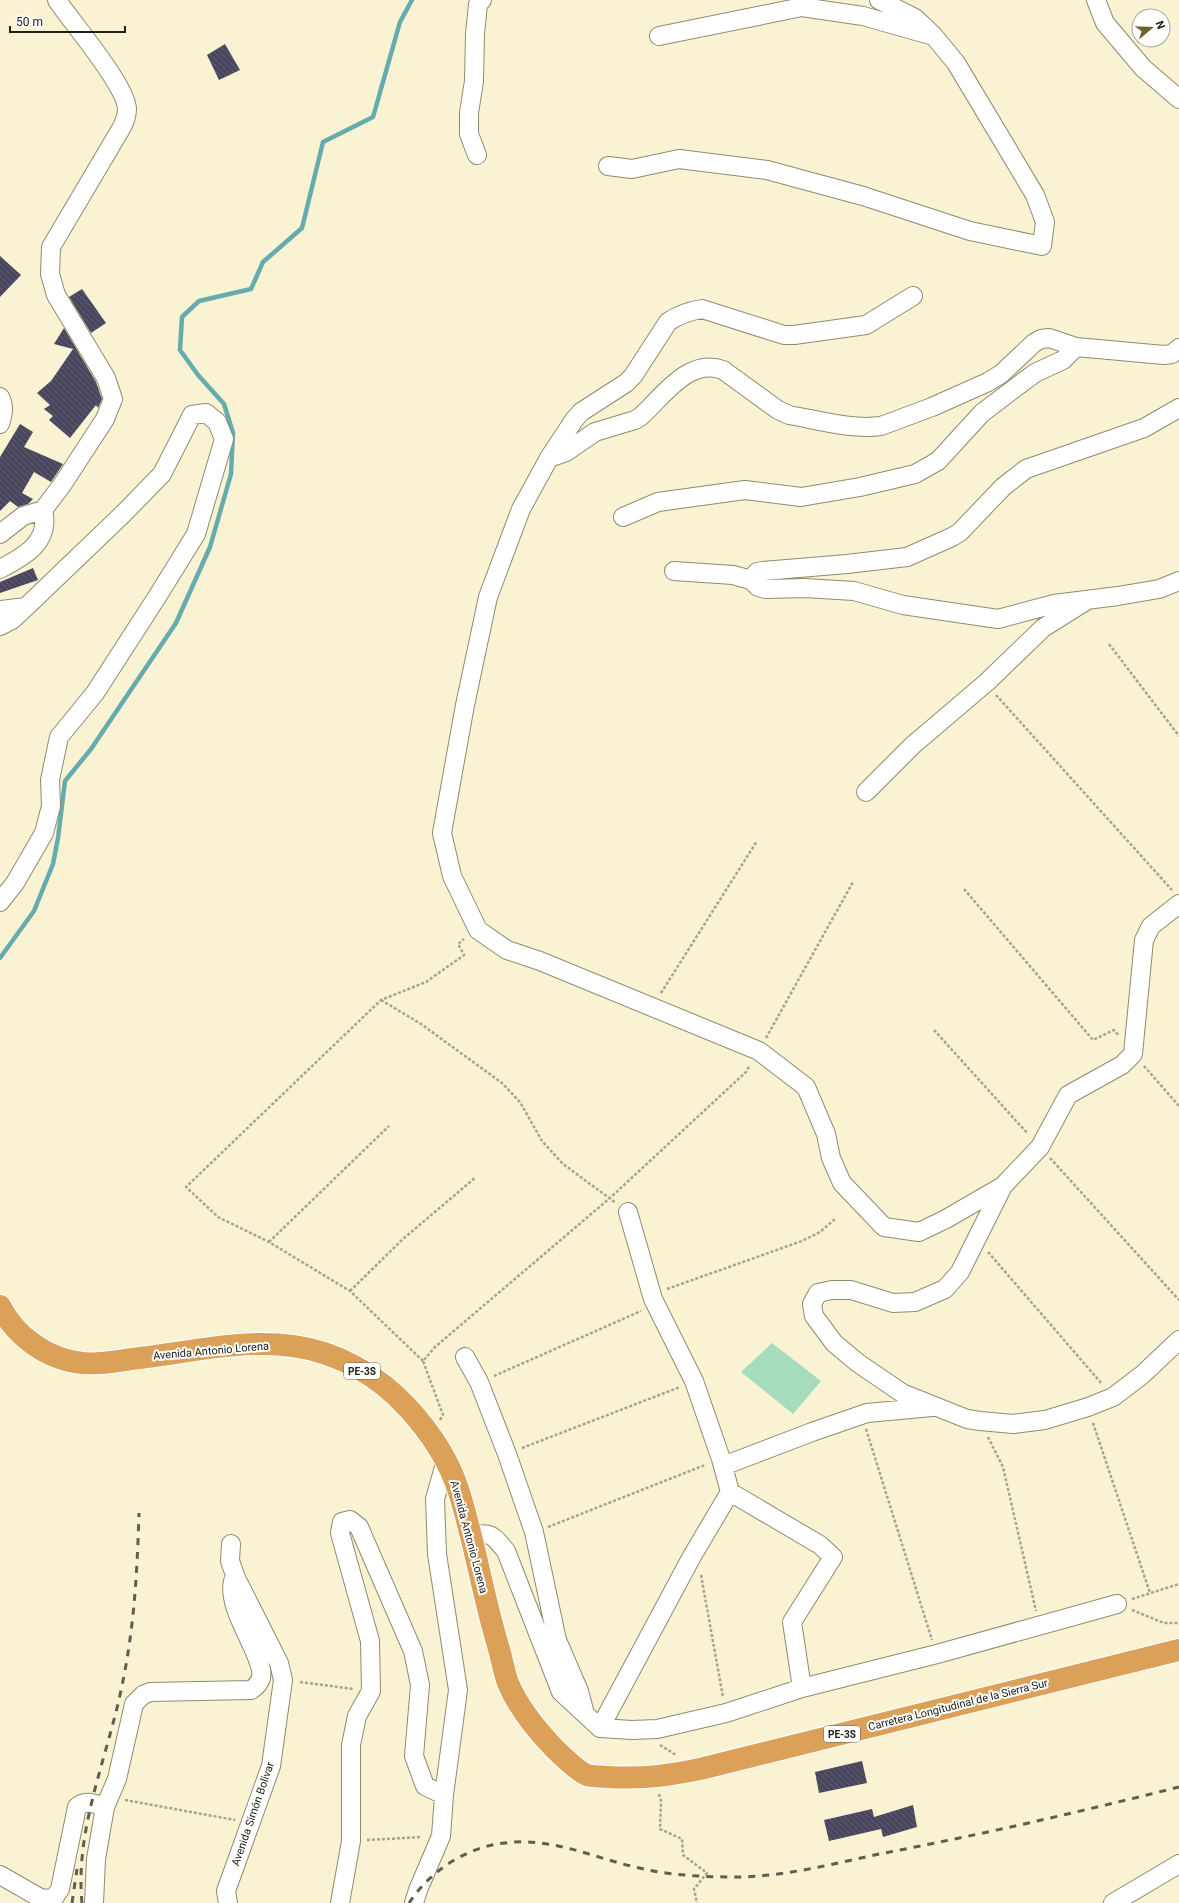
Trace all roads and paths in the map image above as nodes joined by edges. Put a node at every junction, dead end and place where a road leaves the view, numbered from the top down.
1 (57, 0) edge
2 (482, 0) edge
3 (879, 0) edge
4 (1096, 0) edge
5 (933, 35) junction
6 (659, 36) dead end
7 (1179, 100) edge
8 (477, 155) dead end
9 (608, 166) dead end
10 (913, 296) dead end
11 (1076, 347) junction
12 (1179, 348) edge
13 (0, 397) edge
14 (1179, 408) edge
15 (0, 424) edge
16 (549, 458) junction
17 (43, 510) junction
18 (623, 517) dead end
19 (0, 534) edge
20 (0, 569) edge
21 (674, 571) dead end
22 (752, 580) junction
23 (1179, 581) edge
24 (1088, 599) junction
25 (26, 607) junction
26 (0, 610) edge
27 (0, 626) edge
28 (1109, 644) dead end
29 (987, 682) junction
30 (1179, 736) edge
31 (866, 792) dead end
32 (757, 841) dead end
33 (853, 882) dead end
34 (964, 889) dead end
35 (1176, 898) edge
36 (0, 902) edge
37 (478, 930) junction
38 (381, 1000) junction
39 (652, 1006) junction
40 (934, 1030) dead end
41 (759, 1051) junction
42 (1133, 1054) junction
43 (1179, 1106) edge
44 (389, 1126) dead end
45 (1040, 1147) junction
46 (476, 1177) dead end
47 (1003, 1186) junction
48 (610, 1198) junction
49 (628, 1212) joint
50 (977, 1240) junction
51 (269, 1242) junction
52 (350, 1291) junction
53 (1179, 1300) edge
54 (0, 1306) edge
55 (1179, 1340) edge
56 (465, 1357) dead end
57 (423, 1361) junction
58 (694, 1381) junction
59 (1113, 1397) junction
60 (939, 1407) junction
61 (1088, 1407) junction
62 (862, 1414) junction
63 (980, 1421) junction
64 (431, 1435) junction
65 (507, 1454) junction
66 (446, 1460) junction
67 (722, 1463) junction
68 (730, 1492) junction
69 (534, 1532) junction
70 (471, 1536) junction
71 (231, 1544) dead end
72 (691, 1558) junction
73 (236, 1578) junction
74 (1179, 1584) edge
75 (1150, 1593) junction
76 (1117, 1604) junction
77 (1179, 1623) edge
78 (1039, 1625) junction
79 (1179, 1650) edge
80 (937, 1654) junction
81 (802, 1688) junction
82 (726, 1713) junction
83 (525, 1714) joint
84 (586, 1714) junction
85 (600, 1728) junction
86 (654, 1778) junction
87 (444, 1795) junction
88 (107, 1802) junction
89 (249, 1823) junction
90 (441, 1836) junction
91 (351, 1841) junction
92 (1179, 1864) edge
93 (0, 1875) edge
94 (94, 1903) edge
95 (228, 1903) edge
96 (340, 1903) edge
97 (414, 1903) edge
98 (697, 1903) edge
99 (1113, 1903) edge

1 - 17 street
2 - 8 street
3 - 5 street
4 - 7 street
5 - 6 street
5 - 9 street
10 - 16 street
11 - 12 street
11 - 16 street
11 - 18 street
13 - 15 street
14 - 22 street
16 - 37 street
17 - 19 street
17 - 20 street
21 - 22 street
22 - 24 street
23 - 24 street
24 - 29 street
25 - 26 street
25 - 27 street
25 - 36 street
28 - 30 path
29 - 31 street
29 - 35 path
32 - 39 path
33 - 41 path
34 - 42 path
35 - 42 street
37 - 38 path
37 - 39 street
38 - 48 path
38 - 51 path
39 - 41 street
40 - 45 path
41 - 47 street
41 - 48 path
42 - 43 path
42 - 45 street
44 - 51 path
45 - 47 street
45 - 53 path
46 - 52 path
47 - 50 street
48 - 49 path
48 - 57 path
49 - 58 street
50 - 59 path
50 - 60 street
51 - 52 path
52 - 57 path
54 - 64 highway, Avenida Antonio Lorena / PE-3S
55 - 59 street
56 - 65 street
57 - 64 path
58 - 65 path
58 - 67 street
59 - 61 street
60 - 62 street
60 - 63 street
61 - 63 street
61 - 75 path
62 - 67 street
62 - 80 path
63 - 78 path
64 - 66 highway, Avenida Antonio Lorena / PE-3S
65 - 69 street
66 - 70 highway, Avenida Antonio Lorena / PE-3S
66 - 87 street
67 - 68 street
67 - 69 path
68 - 72 street
68 - 81 street
69 - 84 street
70 - 83 highway, Avenida Antonio Lorena / PE-3S
70 - 84 street
71 - 73 street, Avenida Simón Bolivar
72 - 82 path
72 - 85 street
73 - 88 street
73 - 89 street, Avenida Simón Bolivar
74 - 75 path
75 - 76 path
76 - 77 path
76 - 78 street
78 - 80 street
79 - 86 highway, Carretera Longitudinal de la Sierra Sur / PE-3S
80 - 81 street
81 - 82 street
82 - 85 street
83 - 86 highway, Carretera Longitudinal de la Sierra Sur / PE-3S
84 - 85 street
86 - 98 path
87 - 90 street
87 - 91 street
88 - 89 path
88 - 93 street
88 - 94 street
89 - 95 street, Avenida Simón Bolivar
90 - 91 path
90 - 97 street
91 - 96 street
92 - 99 street

